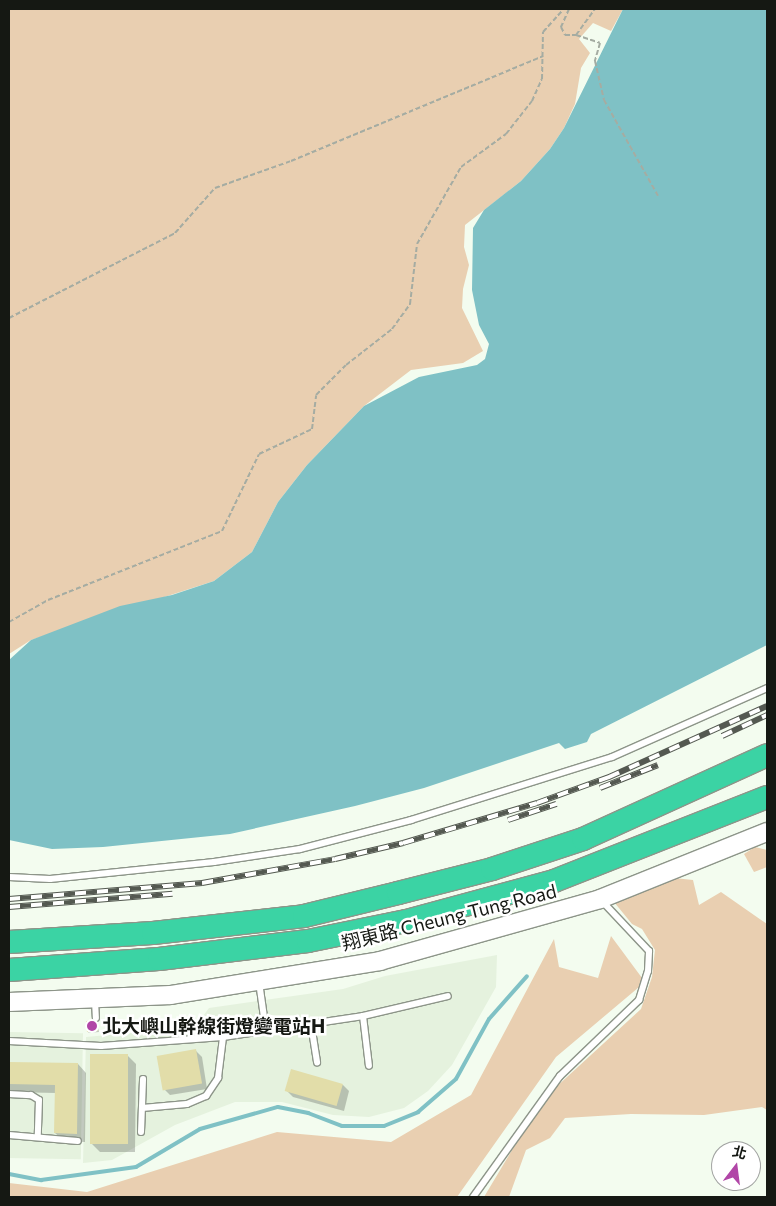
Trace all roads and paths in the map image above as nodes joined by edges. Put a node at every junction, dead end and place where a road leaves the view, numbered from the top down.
1 (564, 9) edge
2 (569, 9) edge
3 (595, 9) edge
4 (576, 35) junction
5 (543, 56) junction
6 (658, 196) dead end
7 (9, 318) edge
8 (9, 622) edge
9 (767, 688) edge
10 (767, 755) edge
11 (767, 798) edge
12 (767, 832) edge
13 (9, 877) edge
14 (600, 899) junction
15 (9, 942) edge
16 (9, 970) edge
17 (259, 981) junction
18 (448, 996) dead end
19 (95, 1000) junction
20 (9, 1002) edge
21 (363, 1016) junction
22 (96, 1018) dead end
23 (311, 1024) junction
24 (266, 1031) junction
25 (223, 1037) junction
26 (9, 1041) edge
27 (317, 1062) dead end
28 (370, 1066) dead end
29 (143, 1079) dead end
30 (9, 1094) edge
31 (142, 1108) junction
32 (140, 1132) dead end
33 (9, 1135) edge
34 (38, 1137) junction
35 (78, 1141) dead end
36 (473, 1197) edge

1 - 5 path
2 - 4 path
3 - 4 path
4 - 6 path
5 - 7 path
5 - 8 path
9 - 13 lane
10 - 15 highway
11 - 16 highway
12 - 14 main road, 翔東路 Cheung Tung Road
14 - 17 main road, 翔東路 Cheung Tung Road
14 - 36 lane
17 - 19 main road, 翔東路 Cheung Tung Road
17 - 24 lane
18 - 21 lane
19 - 20 main road, 翔東路 Cheung Tung Road
19 - 22 lane
21 - 23 lane
21 - 28 lane
23 - 24 lane
23 - 27 lane
24 - 25 lane
25 - 26 lane
25 - 31 lane
29 - 31 lane
30 - 34 lane
31 - 32 lane
33 - 34 lane
34 - 35 lane

